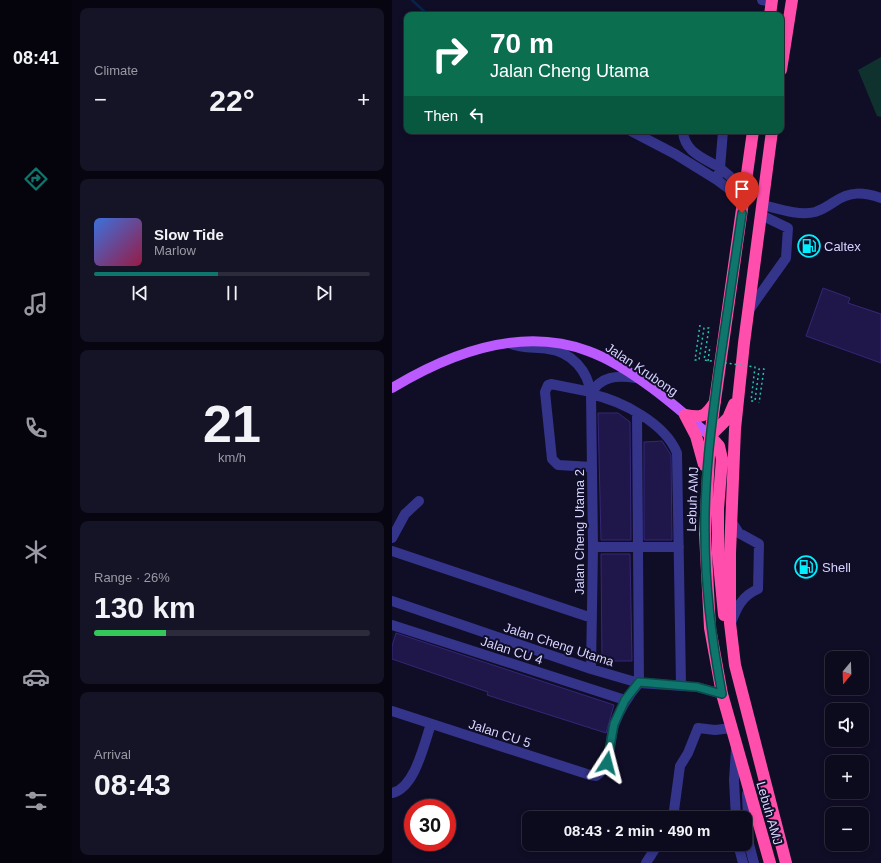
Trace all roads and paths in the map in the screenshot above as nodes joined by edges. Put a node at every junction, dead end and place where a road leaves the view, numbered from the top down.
1 (792, 0) edge
2 (768, 1) edge
3 (770, 12) edge
4 (784, 51) edge
5 (637, 134) edge
6 (684, 134) edge
7 (723, 134) edge
8 (753, 134) edge
9 (772, 134) edge
10 (720, 168) junction
11 (717, 180) junction
12 (744, 194) junction
13 (881, 198) edge
14 (762, 210) junction
15 (748, 310) junction
16 (700, 325) dead end
17 (508, 342) junction
18 (710, 346) dead end
19 (708, 361) junction
20 (636, 378) junction
21 (392, 388) edge
22 (591, 393) junction
23 (738, 394) junction
24 (715, 402) junction
25 (759, 403) dead end
26 (637, 413) junction
27 (685, 414) junction
28 (710, 436) junction
29 (592, 467) junction
30 (706, 500) junction
31 (418, 501) dead end
32 (731, 522) junction
33 (392, 538) edge
34 (593, 547) junction
35 (638, 547) junction
36 (679, 547) junction
37 (392, 551) edge
38 (392, 602) edge
39 (592, 618) junction
40 (730, 623) junction
41 (392, 625) edge
42 (735, 665) junction
43 (591, 669) junction
44 (639, 682) junction
45 (681, 685) junction
46 (722, 694) junction
47 (625, 700) junction
48 (392, 712) edge
49 (431, 724) junction
50 (732, 728) junction
51 (736, 745) junction
52 (746, 782) junction
53 (392, 794) edge
54 (673, 811) edge
55 (736, 811) edge
56 (654, 851) edge
57 (740, 851) edge
58 (646, 863) edge
59 (743, 863) edge
60 (754, 863) edge
61 (770, 863) edge
62 (786, 863) edge

1 - 4 highway
2 - 3 highway
5 - 11 street
6 - 10 street
7 - 10 street
8 - 12 highway, Lebuh AMJ
9 - 14 highway, Lebuh AMJ
10 - 11 street
10 - 12 street
11 - 12 street
12 - 24 highway, Lebuh AMJ
13 - 14 street
14 - 15 highway, Lebuh AMJ
14 - 15 street
15 - 23 highway, Lebuh AMJ
16 - 19 path, bridge
17 - 20 main road, Jalan Krubong
17 - 21 main road, Jalan Krubong
17 - 22 street, Jalan Cheng Utama 2
18 - 19 path
19 - 25 path, bridge
20 - 22 street
20 - 27 main road, Jalan Krubong
22 - 26 street
22 - 29 street, Jalan Cheng Utama 2
22 - 29 street
23 - 28 highway
23 - 32 highway, Lebuh AMJ
24 - 27 highway
24 - 28 highway, Lebuh AMJ
26 - 35 street
26 - 36 street
27 - 28 main road, Jalan Krubong
27 - 30 highway
28 - 30 highway, Lebuh AMJ
28 - 42 highway
29 - 34 street, Jalan Cheng Utama 2
30 - 46 highway, Lebuh AMJ
31 - 33 street
32 - 40 highway, Lebuh AMJ
32 - 40 street
34 - 35 street
34 - 39 street, Jalan Cheng Utama 2
35 - 36 street
35 - 44 street
36 - 45 street
37 - 39 street
38 - 43 street, Jalan Cheng Utama
39 - 43 street, Jalan Cheng Utama 2
40 - 42 highway, Lebuh AMJ
41 - 47 street, Jalan CU 4
42 - 62 highway, Lebuh AMJ
43 - 44 street, Jalan Cheng Utama
44 - 45 street, Jalan Cheng Utama
44 - 47 street
45 - 46 street, Jalan Cheng Utama
46 - 50 highway, Lebuh AMJ
47 - 49 street, Jalan CU 5
48 - 49 street, Jalan CU 5
49 - 53 street
50 - 51 highway, Lebuh AMJ
50 - 54 street
51 - 52 highway, Lebuh AMJ
51 - 55 street
52 - 60 street
52 - 61 highway, Lebuh AMJ
56 - 58 street
57 - 59 street

